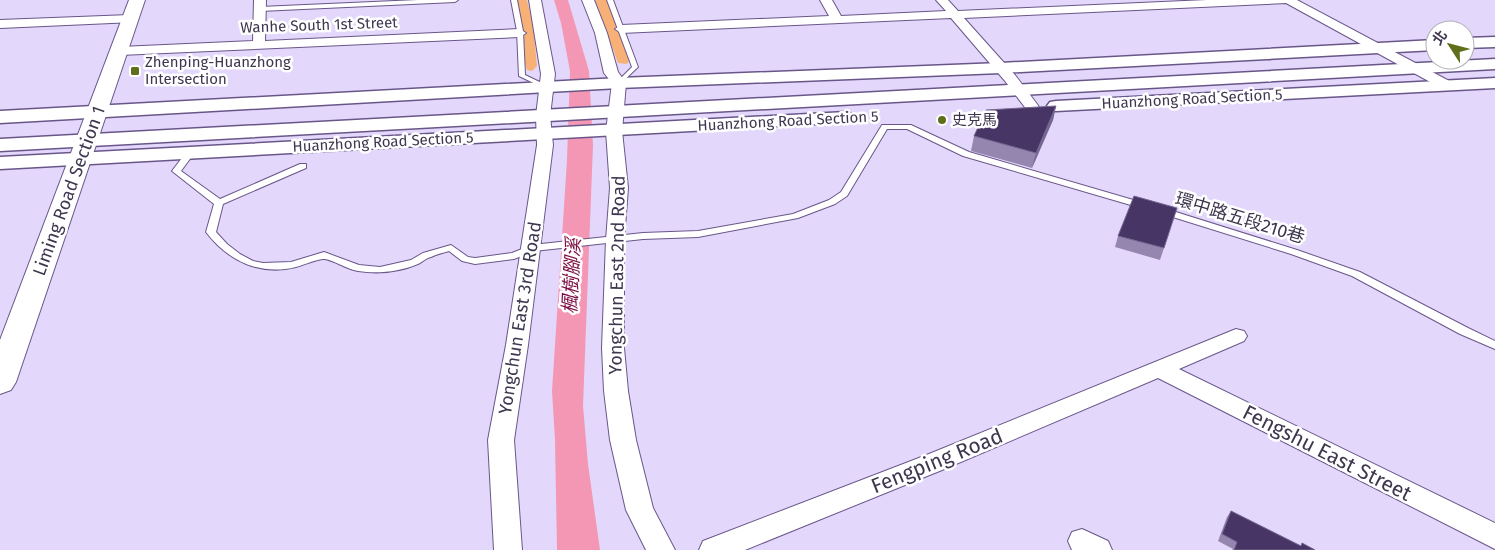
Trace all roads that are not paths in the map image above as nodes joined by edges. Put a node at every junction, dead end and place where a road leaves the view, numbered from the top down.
1 (455, 0) edge
2 (514, 0) edge
3 (535, 0) edge
4 (588, 0) edge
5 (610, 0) edge
6 (826, 0) edge
7 (942, 0) edge
8 (1286, 0) edge
9 (260, 4) edge
10 (134, 9) edge
11 (955, 14) junction
12 (836, 20) junction
13 (0, 24) edge
14 (622, 29) junction
15 (520, 33) junction
16 (1495, 42) edge
17 (1475, 43) edge
18 (259, 44) junction
19 (1425, 45) edge
20 (1374, 48) junction
21 (120, 50) junction
22 (1495, 51) edge
23 (1475, 52) edge
24 (1425, 55) edge
25 (1394, 57) junction
26 (1495, 64) edge
27 (1417, 68) junction
28 (1011, 79) junction
29 (1495, 83) edge
30 (1448, 86) junction
31 (613, 107) junction
32 (1032, 108) junction
33 (1008, 109) edge
34 (548, 110) junction
35 (0, 117) edge
36 (914, 120) junction
37 (0, 132) edge
38 (89, 135) junction
39 (0, 145) edge
40 (191, 152) junction
41 (0, 163) edge
42 (303, 166) dead end
43 (219, 203) junction
44 (615, 240) junction
45 (532, 248) junction
46 (1236, 336) dead end
47 (1495, 345) edge
48 (1159, 368) junction
49 (0, 382) edge
50 (1495, 537) edge
51 (508, 550) edge
52 (661, 550) edge
53 (713, 550) edge

1 - 9 lane
2 - 15 lane
3 - 34 street, Yongchun East 3rd Road
4 - 31 street, Yongchun East 2nd Road
5 - 14 lane
6 - 12 street
7 - 11 street
8 - 11 street
8 - 20 street
9 - 18 street
10 - 13 street
10 - 21 main road, Liming Road Section 1
11 - 12 street
11 - 28 street
12 - 14 street
14 - 31 lane
15 - 18 street, Wanhe South 1st Street
15 - 34 lane
16 - 17 street
18 - 21 street, Wanhe South 1st Street
19 - 20 street, Huanzhong Road Section 5
20 - 25 street
20 - 28 street, Huanzhong Road Section 5
21 - 38 main road, Liming Road Section 1
22 - 23 street
24 - 25 street, Huanzhong Road Section 5
25 - 27 street
25 - 28 street, Huanzhong Road Section 5
26 - 27 street, Huanzhong Road Section 5
27 - 28 street, Huanzhong Road Section 5
27 - 30 street
28 - 31 street, Huanzhong Road Section 5
28 - 31 street, Huanzhong Road Section 5
28 - 32 street
29 - 30 street, Huanzhong Road Section 5
30 - 32 street, Huanzhong Road Section 5
31 - 34 street, Huanzhong Road Section 5
31 - 34 street, Huanzhong Road Section 5
31 - 36 street, Huanzhong Road Section 5
31 - 44 street, Yongchun East 2nd Road
32 - 33 street, Huanzhong Road Section 5
34 - 38 street, Huanzhong Road Section 5
34 - 38 street, Huanzhong Road Section 5
34 - 40 street, Huanzhong Road Section 5
34 - 45 street, Yongchun East 3rd Road
35 - 38 street
36 - 44 lane
36 - 47 lane, 環中路五段210巷
37 - 38 street
38 - 39 street
38 - 40 street, Huanzhong Road Section 5
38 - 41 street
38 - 49 main road, Liming Road Section 1
40 - 43 lane
42 - 43 lane
43 - 45 lane
44 - 45 lane
44 - 52 street, Yongchun East 2nd Road
45 - 51 street, Yongchun East 3rd Road
46 - 48 street, Fengping Road
48 - 50 street, Fengshu East Street
48 - 53 street, Fengping Road

